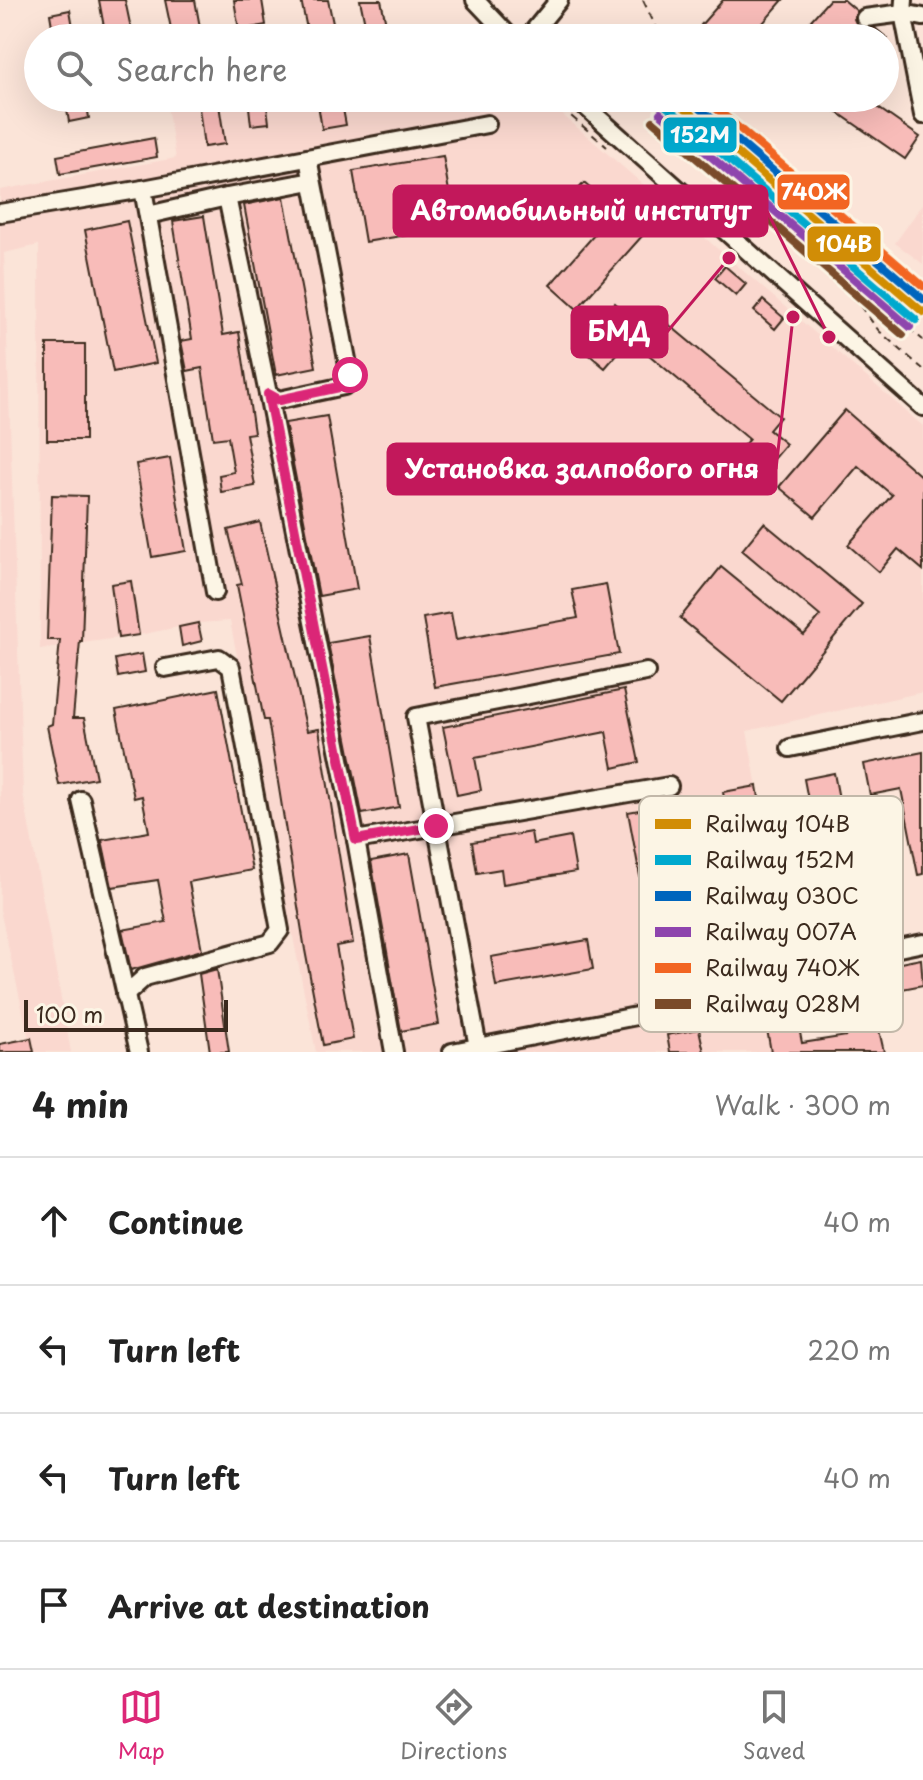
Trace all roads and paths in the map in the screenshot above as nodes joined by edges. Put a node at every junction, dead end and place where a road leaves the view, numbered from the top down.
1 (475, 0) edge
2 (559, 0) edge
3 (643, 0) edge
4 (903, 7) edge
5 (923, 17) edge
6 (865, 18) dead end
7 (498, 24) edge
8 (539, 24) edge
9 (654, 24) edge
10 (592, 112) edge
11 (695, 112) edge
12 (923, 115) edge
13 (487, 124) dead end
14 (308, 158) junction
15 (312, 181) junction
16 (143, 189) junction
17 (227, 197) junction
18 (0, 213) edge
19 (148, 215) junction
20 (851, 294) dead end
21 (923, 340) edge
22 (923, 369) edge
23 (268, 394) junction
24 (923, 407) edge
25 (215, 592) dead end
26 (165, 668) dead end
27 (646, 672) dead end
28 (923, 721) edge
29 (790, 748) dead end
30 (669, 786) dead end
31 (81, 800) dead end
32 (436, 826) junction
33 (356, 840) junction
34 (923, 943) edge
35 (903, 947) edge
36 (125, 995) junction
37 (639, 1016) edge
38 (478, 1047) junction
39 (139, 1052) edge
40 (394, 1052) edge
41 (452, 1052) edge

1 - 7 street
2 - 8 street
3 - 9 path
4 - 5 street
4 - 6 street
4 - 12 street
10 - 24 street
11 - 21 path
13 - 14 street
14 - 15 street
14 - 16 street
15 - 17 street
15 - 23 street
16 - 18 street
16 - 19 street
17 - 19 street
17 - 23 street
19 - 25 street
20 - 22 path
23 - 33 street
26 - 36 street
27 - 32 street
28 - 29 street
30 - 32 street
31 - 36 street
32 - 33 street
32 - 38 street
33 - 40 street
34 - 35 street
36 - 39 street
37 - 38 street
38 - 41 street

